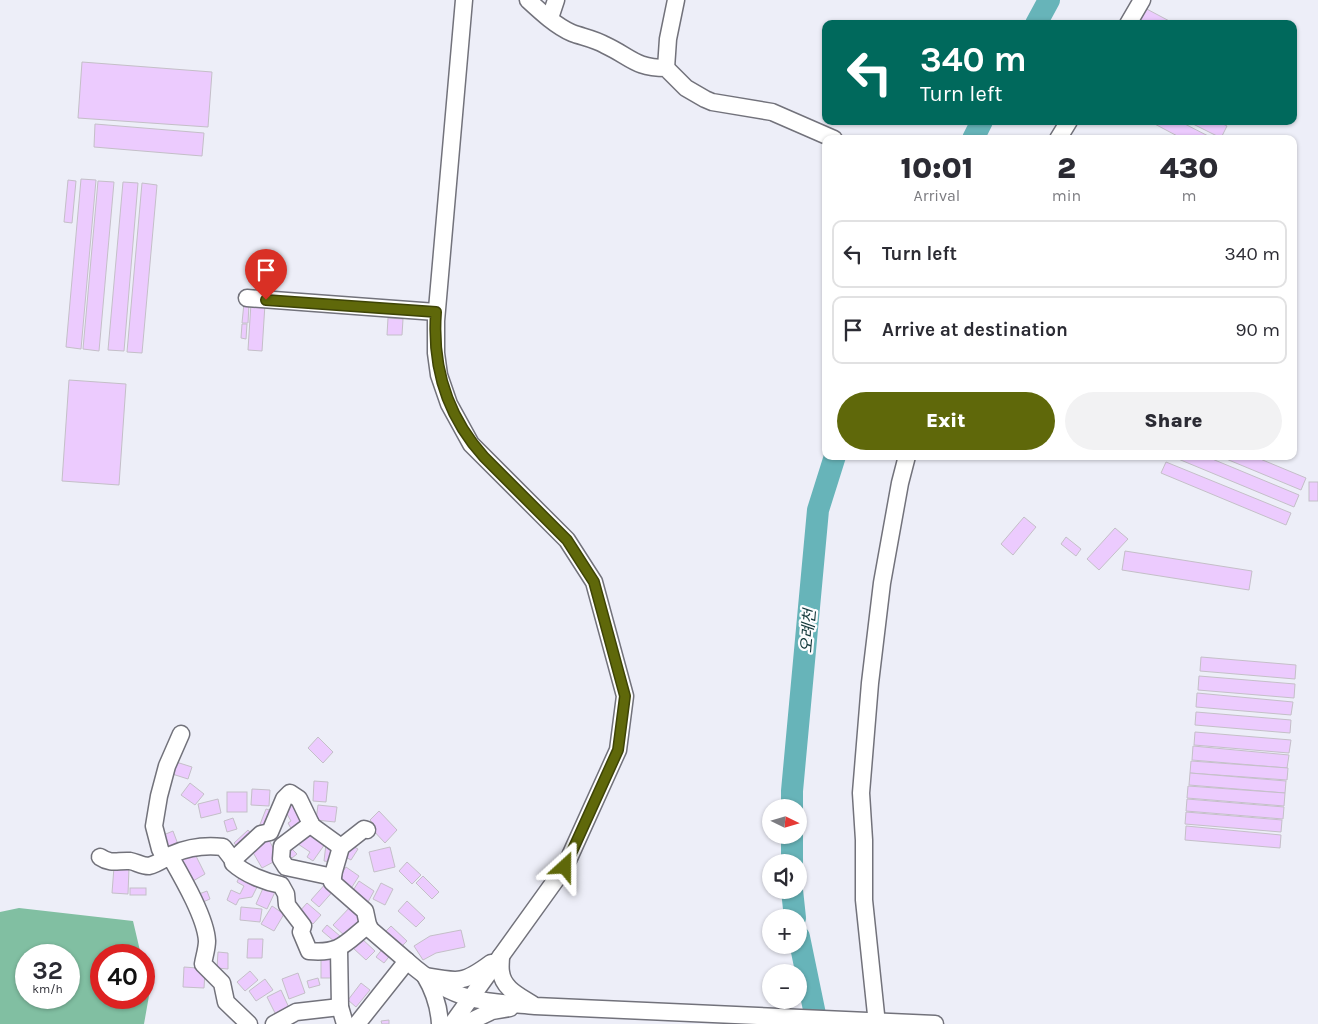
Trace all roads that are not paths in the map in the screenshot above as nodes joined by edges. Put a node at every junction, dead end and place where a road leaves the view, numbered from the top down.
1 (464, 0) edge
2 (528, 0) edge
3 (556, 0) edge
4 (676, 0) edge
5 (1142, 0) edge
6 (550, 18) junction
7 (1130, 20) edge
8 (666, 68) junction
9 (825, 135) edge
10 (247, 298) dead end
11 (436, 312) junction
12 (906, 460) edge
13 (181, 734) dead end
14 (311, 824) junction
15 (367, 830) dead end
16 (341, 847) junction
17 (100, 857) dead end
18 (167, 858) junction
19 (233, 860) junction
20 (286, 867) junction
21 (333, 877) junction
22 (281, 885) junction
23 (368, 924) junction
24 (339, 949) junction
25 (501, 956) junction
26 (407, 961) junction
27 (424, 976) junction
28 (470, 998) junction
29 (536, 1006) junction
30 (340, 1007) junction
31 (876, 1023) edge
32 (249, 1024) edge
33 (274, 1024) edge
34 (345, 1024) edge
35 (357, 1024) edge
36 (440, 1024) edge
37 (452, 1024) edge
38 (465, 1024) edge
39 (935, 1024) edge

1 - 11 street
2 - 6 street
3 - 6 street
4 - 8 street
5 - 7 street
6 - 8 street
8 - 9 street
10 - 11 street
11 - 25 street
12 - 31 street
13 - 18 street
14 - 16 street
14 - 19 street
14 - 20 street
15 - 16 street
16 - 21 street
17 - 18 street
18 - 19 street
18 - 32 street
19 - 22 street
20 - 21 street
20 - 22 street
21 - 23 street
22 - 24 street
23 - 24 street
23 - 26 street
24 - 30 street
25 - 27 street
25 - 28 street
25 - 29 street
26 - 27 street
26 - 35 street
27 - 28 street
27 - 36 street
28 - 29 street
28 - 37 street
29 - 31 street
29 - 38 street
30 - 33 street
30 - 34 street
31 - 39 street

